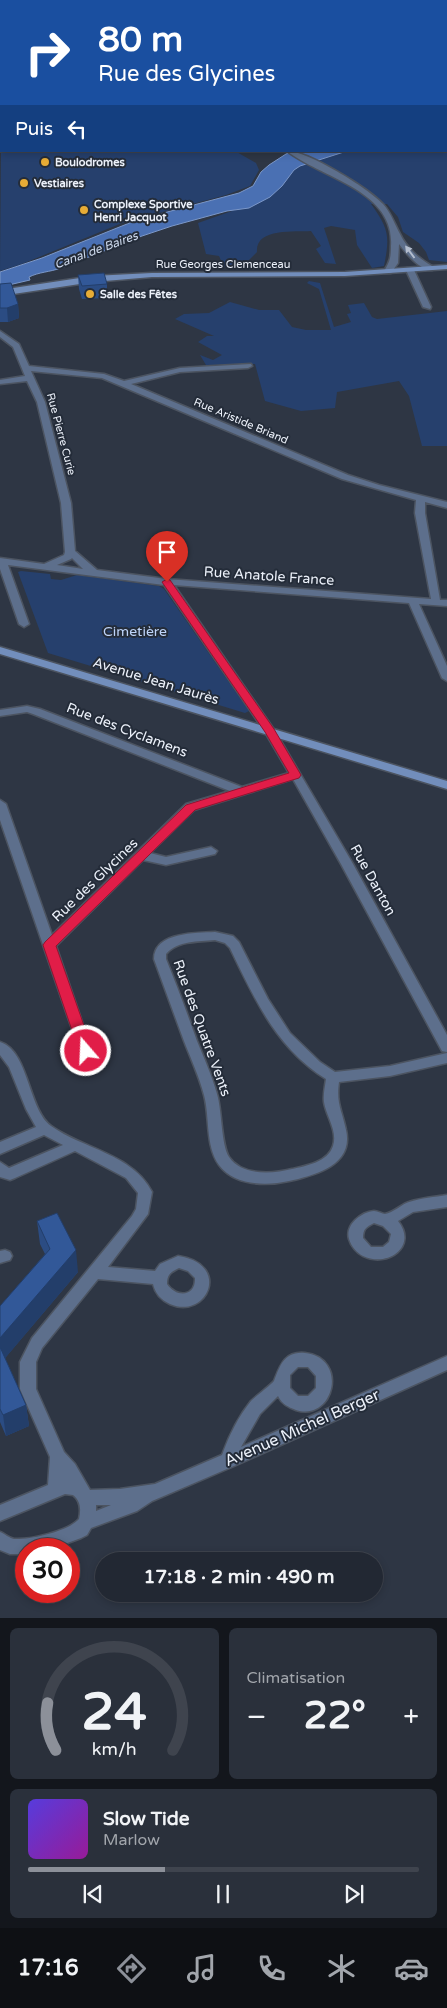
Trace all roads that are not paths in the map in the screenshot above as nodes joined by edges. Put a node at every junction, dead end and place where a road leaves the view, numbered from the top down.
1 (292, 152) edge
2 (396, 232) junction
3 (447, 267) edge
4 (429, 268) junction
5 (410, 270) junction
6 (388, 271) junction
7 (0, 293) edge
8 (427, 307) dead end
9 (0, 333) edge
10 (248, 366) dead end
11 (25, 368) junction
12 (30, 378) junction
13 (0, 382) edge
14 (123, 384) junction
15 (420, 498) junction
16 (447, 505) edge
17 (70, 552) junction
18 (1, 561) edge
19 (44, 567) junction
20 (94, 573) junction
21 (167, 582) junction
22 (413, 601) junction
23 (436, 602) junction
24 (447, 603) edge
25 (24, 624) dead end
26 (0, 650) edge
27 (447, 678) edge
28 (0, 712) edge
29 (270, 731) junction
30 (295, 775) junction
31 (447, 785) edge
32 (240, 791) junction
33 (0, 804) edge
34 (211, 851) dead end
35 (141, 855) junction
36 (49, 945) junction
37 (447, 1046) edge
38 (0, 1047) edge
39 (86, 1051) dead end
40 (447, 1058) edge
41 (333, 1077) junction
42 (45, 1129) junction
43 (76, 1145) junction
44 (0, 1148) edge
45 (0, 1168) edge
46 (447, 1201) edge
47 (386, 1220) dead end
48 (95, 1272) junction
49 (159, 1278) dead end
50 (447, 1363) edge
51 (281, 1385) dead end
52 (58, 1457) junction
53 (228, 1460) junction
54 (56, 1489) junction
55 (156, 1492) junction
56 (83, 1494) junction
57 (0, 1513) edge
58 (86, 1522) junction
59 (0, 1540) edge

1 - 2 street
4 -> 2 street
2 - 6 street
3 - 4 main road, Rue Georges Clemenceau
4 - 5 main road, Rue Georges Clemenceau
5 - 6 main road, Rue Georges Clemenceau
5 - 8 street
6 - 7 main road, Rue Georges Clemenceau
9 - 11 street, Rue Pierre Curie
10 - 14 street
11 - 12 street, Rue Pierre Curie
11 - 14 street, Rue Aristide Briand
12 - 13 street
12 - 17 street, Rue Pierre Curie
14 - 15 street, Rue Aristide Briand
15 - 16 street, Rue Aristide Briand
15 - 23 street
17 - 19 street
17 - 20 street
18 - 19 street, Rue Anatole France
18 - 25 street
19 - 20 street, Rue Anatole France
20 - 21 street, Rue Anatole France
21 - 22 street, Rue Anatole France
21 - 29 street, Rue Danton
22 - 23 street, Rue Anatole France
22 - 27 street
23 - 24 street, Rue Anatole France
26 - 29 main road, Avenue Jean Jaurès
28 - 32 street, Rue des Cyclamens
29 - 30 street, Rue Danton
29 - 31 main road, Avenue Jean Jaurès
30 - 32 street, Rue des Glycines
30 - 37 street, Rue Danton
32 - 35 street, Rue des Glycines
33 - 36 street
34 - 35 street
35 - 36 street, Rue des Glycines
36 - 39 street
38 - 42 street
40 - 41 street
41 - 41 street, Rue des Quatre Vents
42 - 43 street
42 - 44 street
43 - 45 street
43 - 48 street
46 - 47 street
48 - 49 street
48 - 52 street
50 - 53 street, Avenue Michel Berger
51 - 53 street
52 - 54 street
52 - 56 street
53 - 55 street, Avenue Michel Berger
54 - 56 street, Avenue Michel Berger
54 - 57 street, Avenue Michel Berger
55 - 56 street, Avenue Michel Berger
55 - 58 street, Avenue Michel Berger
56 - 58 street
58 - 59 street, Avenue Michel Berger

